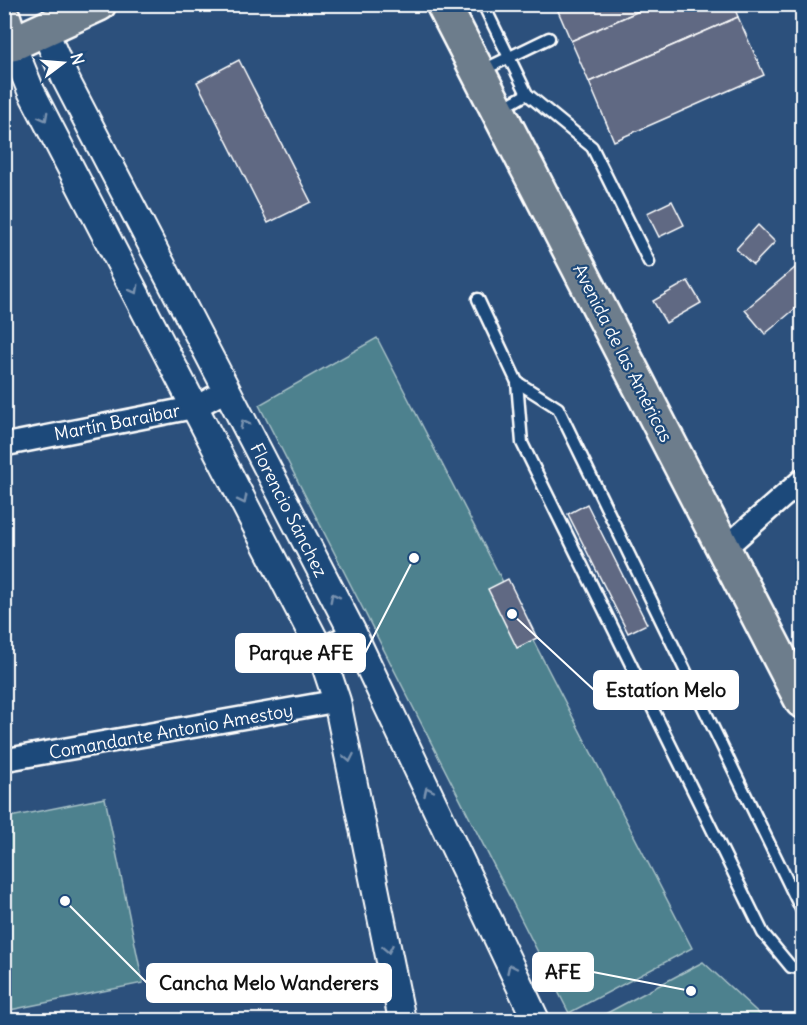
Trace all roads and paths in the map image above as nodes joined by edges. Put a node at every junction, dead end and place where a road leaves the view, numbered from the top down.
1 (99, 4) edge
2 (443, 4) edge
3 (483, 4) edge
4 (38, 16) edge
5 (8, 32) edge
6 (549, 38) dead end
7 (509, 58) junction
8 (478, 73) junction
9 (527, 94) junction
10 (498, 111) junction
11 (100, 146) junction
12 (68, 162) junction
13 (649, 262) dead end
14 (478, 299) dead end
15 (517, 382) junction
16 (226, 390) junction
17 (196, 407) junction
18 (4, 445) edge
19 (802, 480) edge
20 (724, 549) junction
21 (353, 633) junction
22 (320, 650) junction
23 (337, 701) junction
24 (802, 701) edge
25 (4, 760) edge
26 (802, 911) edge
27 (802, 969) edge
28 (402, 1020) edge
29 (536, 1020) edge

1 - 4 main road
2 - 8 main road, Avenida de las Américas
3 - 7 lane
4 - 5 main road
4 - 11 street, Florencio Sánchez
5 -> 12 street, Florencio Sánchez
6 - 7 lane
7 - 8 lane
7 - 9 lane
8 - 10 main road, Avenida de las Américas
9 - 10 lane
9 - 13 lane
10 - 20 main road, Avenida de las Américas
11 - 12 street
11 - 16 street, Florencio Sánchez
12 -> 17 street, Florencio Sánchez
14 - 15 lane
15 - 26 lane
15 - 27 lane
16 - 17 street, Martín Baraibar
21 -> 16 street, Florencio Sánchez
17 - 18 street, Martín Baraibar
17 -> 22 street, Florencio Sánchez
19 - 20 street
20 - 24 main road, Avenida de las Américas
21 - 22 street
29 -> 21 street, Florencio Sánchez
22 - 23 street, Florencio Sánchez
23 - 25 street, Comandante Antonio Amestoy
23 -> 28 street, Florencio Sánchez

